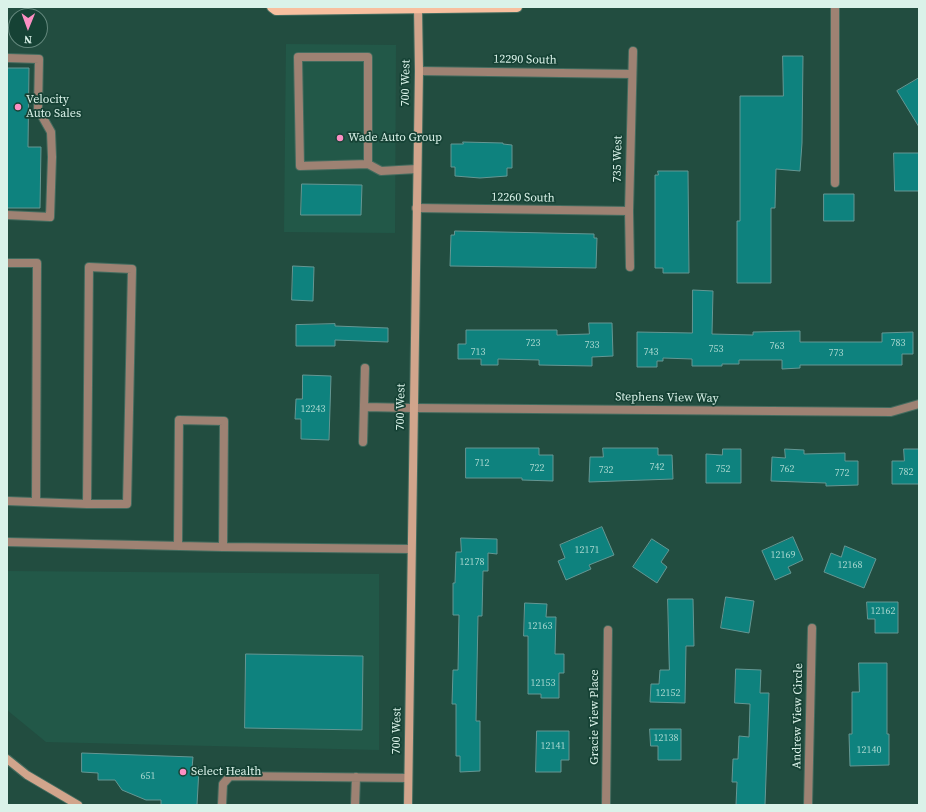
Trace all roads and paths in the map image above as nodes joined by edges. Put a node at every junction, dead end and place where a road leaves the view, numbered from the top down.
1 (272, 7) edge
2 (516, 7) edge
3 (835, 7) edge
4 (418, 8) junction
5 (633, 51) dead end
6 (7, 58) edge
7 (419, 70) junction
8 (632, 74) junction
9 (368, 164) junction
10 (417, 169) junction
11 (835, 183) dead end
12 (416, 208) junction
13 (629, 211) junction
14 (7, 215) edge
15 (7, 263) edge
16 (630, 267) dead end
17 (365, 368) dead end
18 (919, 404) edge
19 (364, 407) junction
20 (413, 408) junction
21 (363, 442) dead end
22 (7, 501) edge
23 (36, 501) junction
24 (87, 504) junction
25 (7, 542) edge
26 (178, 546) junction
27 (223, 548) junction
28 (411, 549) junction
29 (812, 628) dead end
30 (608, 630) dead end
31 (7, 759) edge
32 (356, 778) junction
33 (408, 778) junction
34 (78, 805) edge
35 (222, 805) edge
36 (355, 805) edge
37 (408, 805) edge
38 (606, 805) edge
39 (808, 805) edge

1 - 4 main road
2 - 4 main road
3 - 11 street
4 - 7 street, 700 West
5 - 8 street, 735 West
6 - 14 street
7 - 8 street, 12290 South
7 - 10 street, 700 West
8 - 13 street, 735 West
9 - 9 street
9 - 10 street
10 - 12 street, 700 West
12 - 13 street, 12260 South
12 - 20 street, 700 West
13 - 16 street, 735 West
15 - 23 street
17 - 19 street
18 - 20 street, Stephens View Way
19 - 20 street, Stephens View Way
19 - 21 street
20 - 28 street, 700 West
22 - 23 street
23 - 24 street
24 - 24 street
25 - 26 street
26 - 27 street
26 - 27 street
27 - 28 street
28 - 33 street, 700 West
29 - 39 street, Andrew View Circle
30 - 38 street, Gracie View Place
31 - 34 street
32 - 33 street
32 - 35 street
32 - 36 street
33 - 37 street, 700 West

